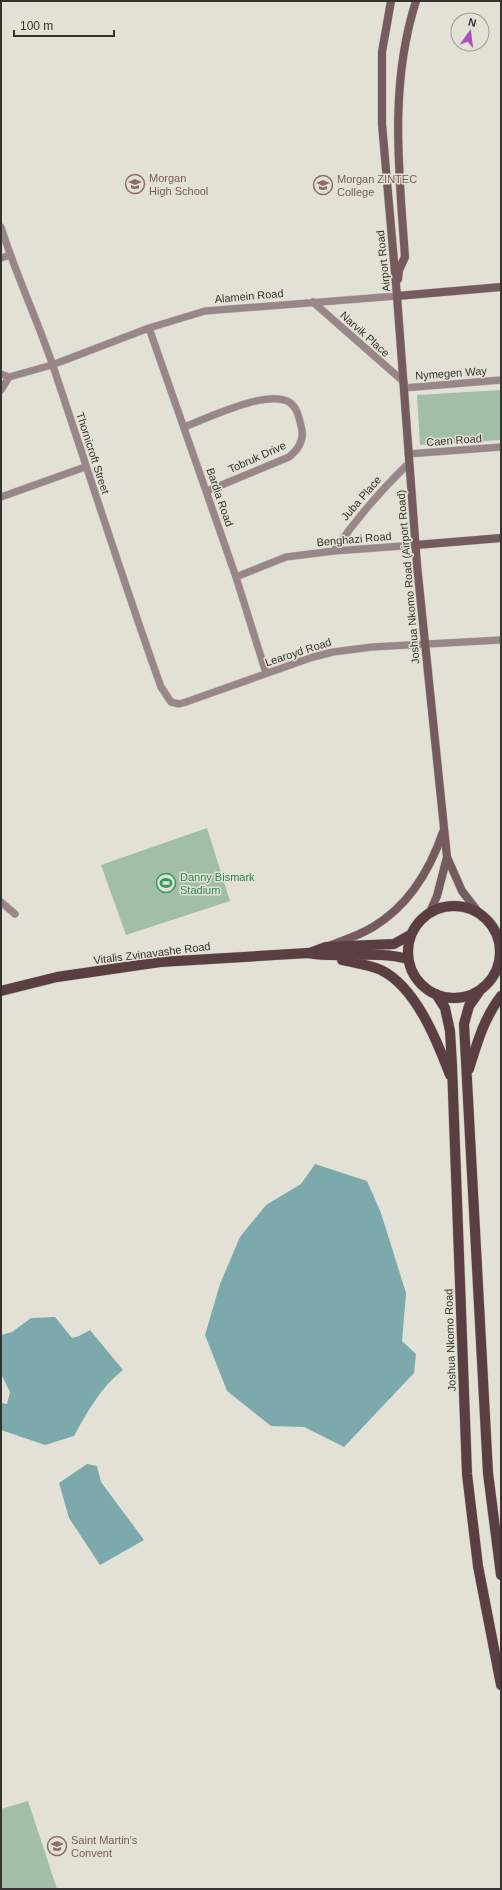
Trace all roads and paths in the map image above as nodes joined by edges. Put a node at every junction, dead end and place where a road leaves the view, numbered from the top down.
1 (392, 1) edge
2 (416, 1) edge
3 (1, 228) edge
4 (10, 255) junction
5 (1, 258) edge
6 (501, 287) edge
7 (397, 296) junction
8 (313, 302) junction
9 (149, 328) junction
10 (52, 365) junction
11 (1, 374) edge
12 (9, 377) junction
13 (501, 380) edge
14 (404, 385) junction
15 (1, 390) edge
16 (184, 427) junction
17 (501, 448) edge
18 (409, 458) junction
19 (85, 467) junction
20 (207, 491) junction
21 (1, 496) edge
22 (501, 538) edge
23 (416, 545) junction
24 (334, 551) junction
25 (236, 577) junction
26 (501, 640) edge
27 (425, 645) junction
28 (266, 673) junction
29 (161, 687) joint
30 (444, 830) junction
31 (447, 856) junction
32 (1, 902) edge
33 (430, 912) junction
34 (479, 913) junction
35 (14, 914) dead end
36 (410, 935) junction
37 (499, 936) edge
38 (326, 952) junction
39 (408, 959) junction
40 (500, 963) edge
41 (481, 989) junction
42 (1, 991) edge
43 (436, 994) junction
44 (501, 996) edge
45 (467, 1076) junction
46 (453, 1084) junction
47 (501, 1575) edge
48 (501, 1685) edge

1 - 7 street, Airport Road
2 - 7 street, Airport Road
3 - 4 street, Thornicroft Street
4 - 5 street
4 - 10 street, Thornicroft Street
6 - 7 street, Alamein Road
7 - 8 street, Alamein Road
7 - 14 street, Joshua Nkomo Road (Airport Road)
8 - 9 street, Alamein Road
8 - 14 street, Narvik Place
9 - 10 street, Alamein Road
9 - 16 street, Bardia Road
10 - 12 street, Alamein Road
10 - 19 street, Thornicroft Street
11 - 12 street
12 - 15 street
13 - 14 street, Nymegen Way
14 - 18 street, Joshua Nkomo Road (Airport Road)
16 - 20 street, Bardia Road
16 - 20 street, Tobruk Drive
17 - 18 street, Caen Road
18 - 23 street, Joshua Nkomo Road (Airport Road)
18 - 24 street, Juba Place
19 - 21 street
19 - 29 street, Thornicroft Street
20 - 25 street, Bardia Road
22 - 23 street, Benghazi Road
23 - 24 street, Benghazi Road
23 - 27 street, Joshua Nkomo Road (Airport Road)
24 - 25 street, Benghazi Road
25 - 28 street, Bardia Road
26 - 27 street, Learoyd Road
27 - 28 street, Learoyd Road
27 - 30 street, Joshua Nkomo Road (Airport Road)
28 - 29 street, Learoyd Road
30 - 31 street, Joshua Nkomo Road (Airport Road)
30 - 38 street
31 - 33 street
31 - 34 street
32 - 35 street
33 - 34 main road
33 - 36 main road
34 - 37 main road
36 - 38 main road, Vitalis Zvinavashe Road
36 - 39 main road
37 - 40 main road
38 - 39 main road, Vitalis Zvinavashe Road
38 - 42 main road, Vitalis Zvinavashe Road
38 - 46 main road
39 - 43 main road
40 - 41 main road
41 - 43 main road
41 - 45 main road
43 - 46 main road, Joshua Nkomo Road
44 - 45 main road
45 - 47 main road
46 - 48 main road, Joshua Nkomo Road

